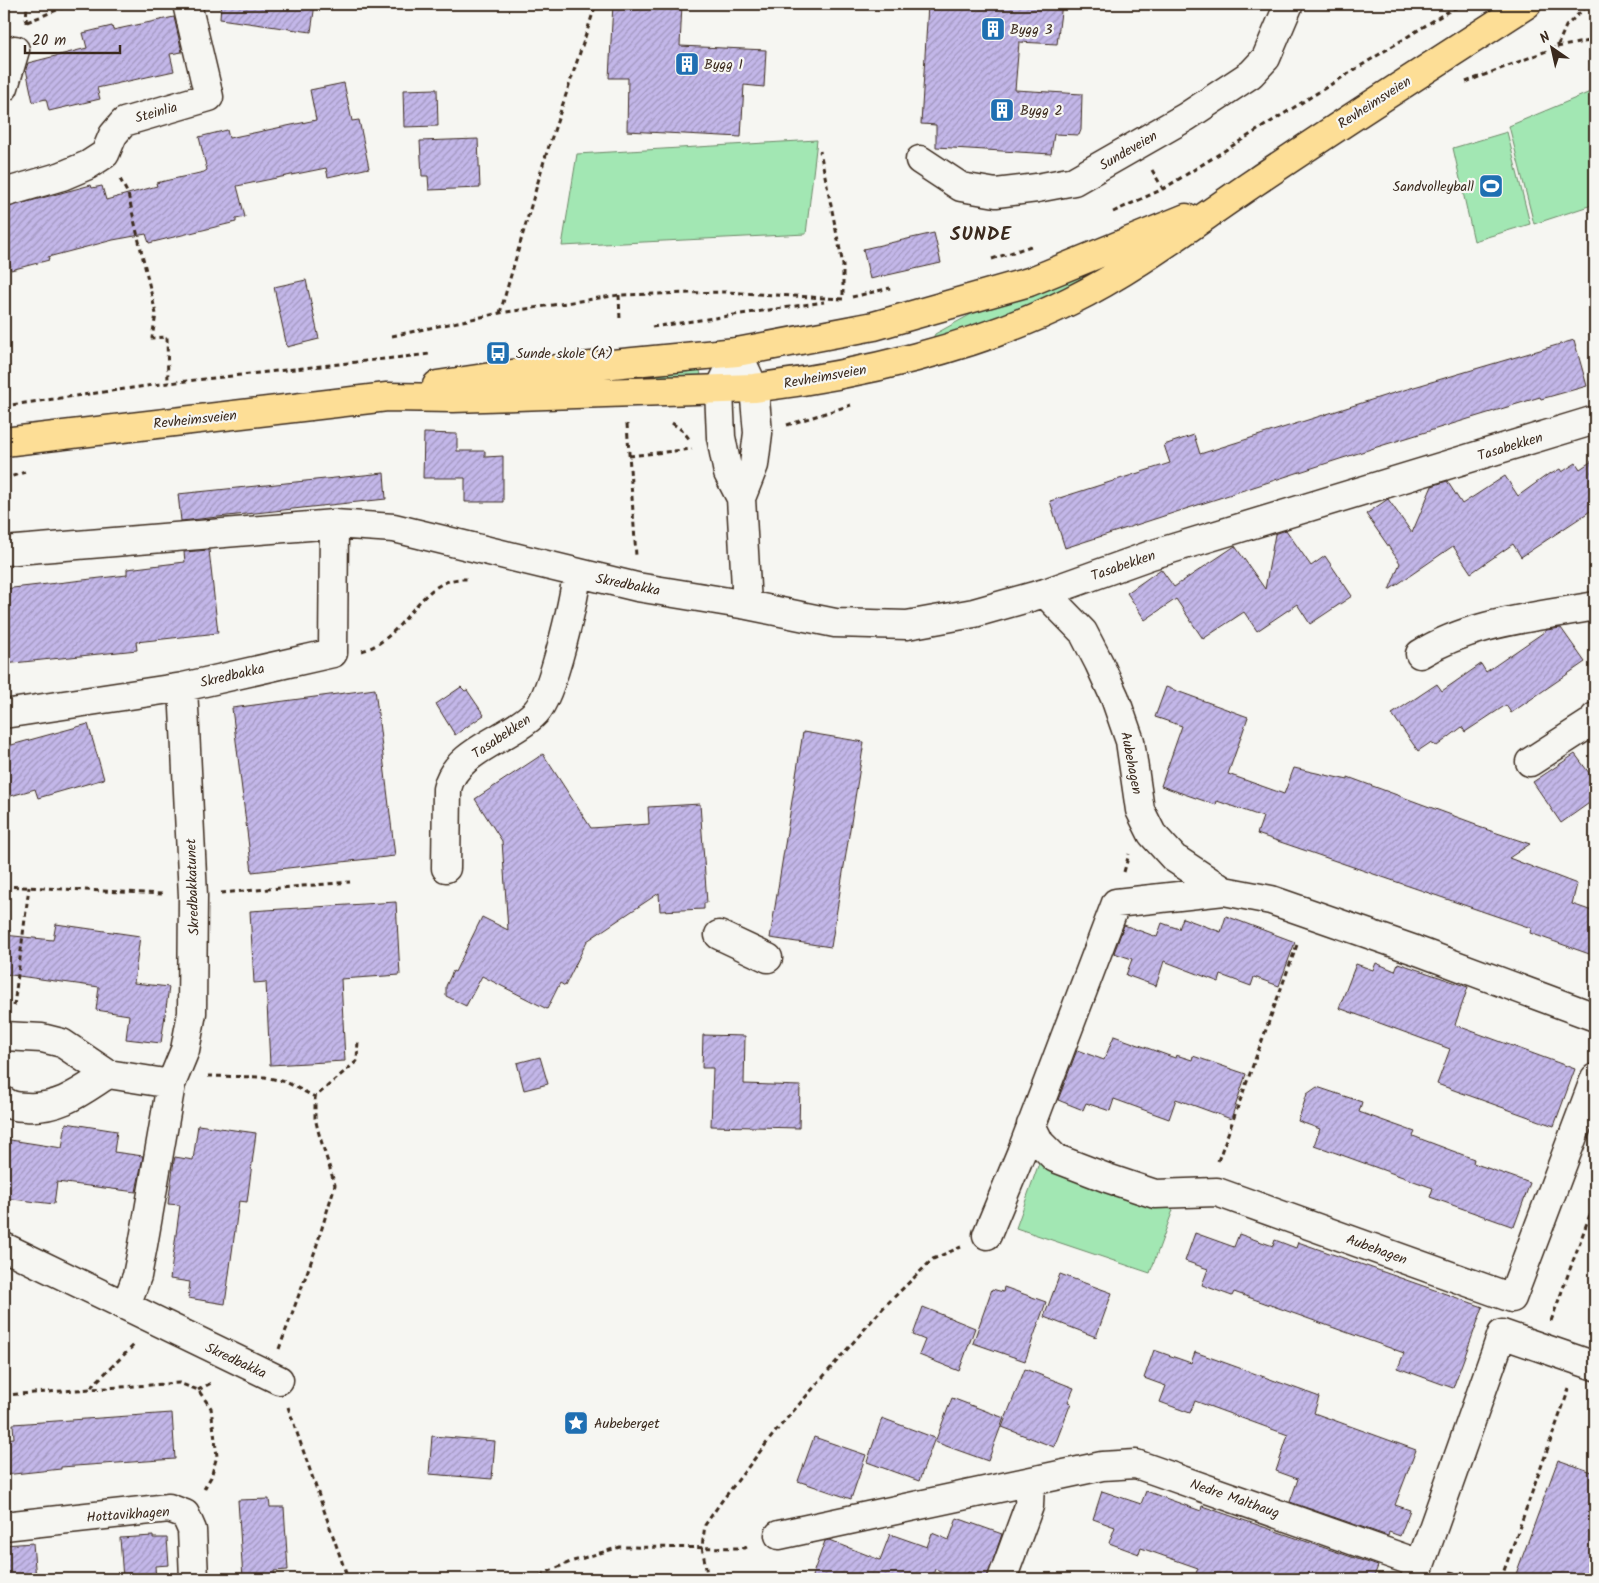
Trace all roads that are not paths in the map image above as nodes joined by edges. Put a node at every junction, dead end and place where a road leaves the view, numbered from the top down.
1 (187, 4) edge
2 (1289, 4) edge
3 (1527, 4) edge
4 (15, 50) dead end
5 (4, 88) edge
6 (920, 160) dead end
7 (4, 193) edge
8 (1223, 203) junction
9 (737, 352) junction
10 (754, 388) junction
11 (719, 390) junction
12 (387, 397) junction
13 (1595, 420) edge
14 (4, 442) edge
15 (741, 498) junction
16 (334, 524) junction
17 (4, 551) edge
18 (577, 574) junction
19 (1045, 593) junction
20 (747, 605) junction
21 (1595, 606) edge
22 (1420, 654) dead end
23 (183, 687) junction
24 (4, 714) edge
25 (1595, 717) edge
26 (1530, 762) dead end
27 (446, 868) dead end
28 (1224, 891) junction
29 (719, 936) dead end
30 (768, 958) dead end
31 (1595, 1017) edge
32 (7, 1036) edge
33 (108, 1074) junction
34 (1595, 1078) edge
35 (171, 1084) junction
36 (4, 1101) edge
37 (1031, 1125) junction
38 (987, 1235) road end
39 (4, 1247) edge
40 (126, 1304) junction
41 (1589, 1363) edge
42 (279, 1380) road end
43 (1030, 1482) junction
44 (4, 1526) edge
45 (779, 1535) road end
46 (1418, 1572) edge
47 (194, 1579) edge
48 (1002, 1579) edge

1 - 7 street, Steinlia
2 - 6 street, Sundeveien
3 - 8 main road, Revheimsveien
4 - 5 street
8 - 9 main road, Revheimsveien
8 - 10 main road, Revheimsveien
9 - 10 street
9 - 11 street
9 - 12 main road, Revheimsveien
10 - 11 main road, Revheimsveien
10 - 15 street
11 - 12 main road, Revheimsveien
11 - 15 street
12 - 14 main road, Revheimsveien
13 - 19 street, Tasabekken
15 - 20 street
16 - 17 street, Skredbakka
16 - 18 street, Skredbakka
16 - 23 street, Skredbakka
18 - 20 street, Skredbakka
18 - 27 street, Tasabekken
19 - 20 street, Tasabekken
19 - 28 street, Aubehagen
21 - 22 street
23 - 24 street, Skredbakka
23 - 35 street, Skredbakkatunet
25 - 26 street
28 - 31 street, Aubehagen
28 - 37 street, Aubehagen
29 - 30 street
32 - 33 street
33 - 35 street
33 - 36 street
34 - 37 street, Aubehagen
35 - 40 street, Skredbakkatunet
37 - 38 street
39 - 40 street, Skredbakka
40 - 42 street, Skredbakka
41 - 46 street
43 - 45 street, Nedre Malthaug
43 - 46 street, Nedre Malthaug
43 - 48 street
44 - 47 street, Hottavikhagen

